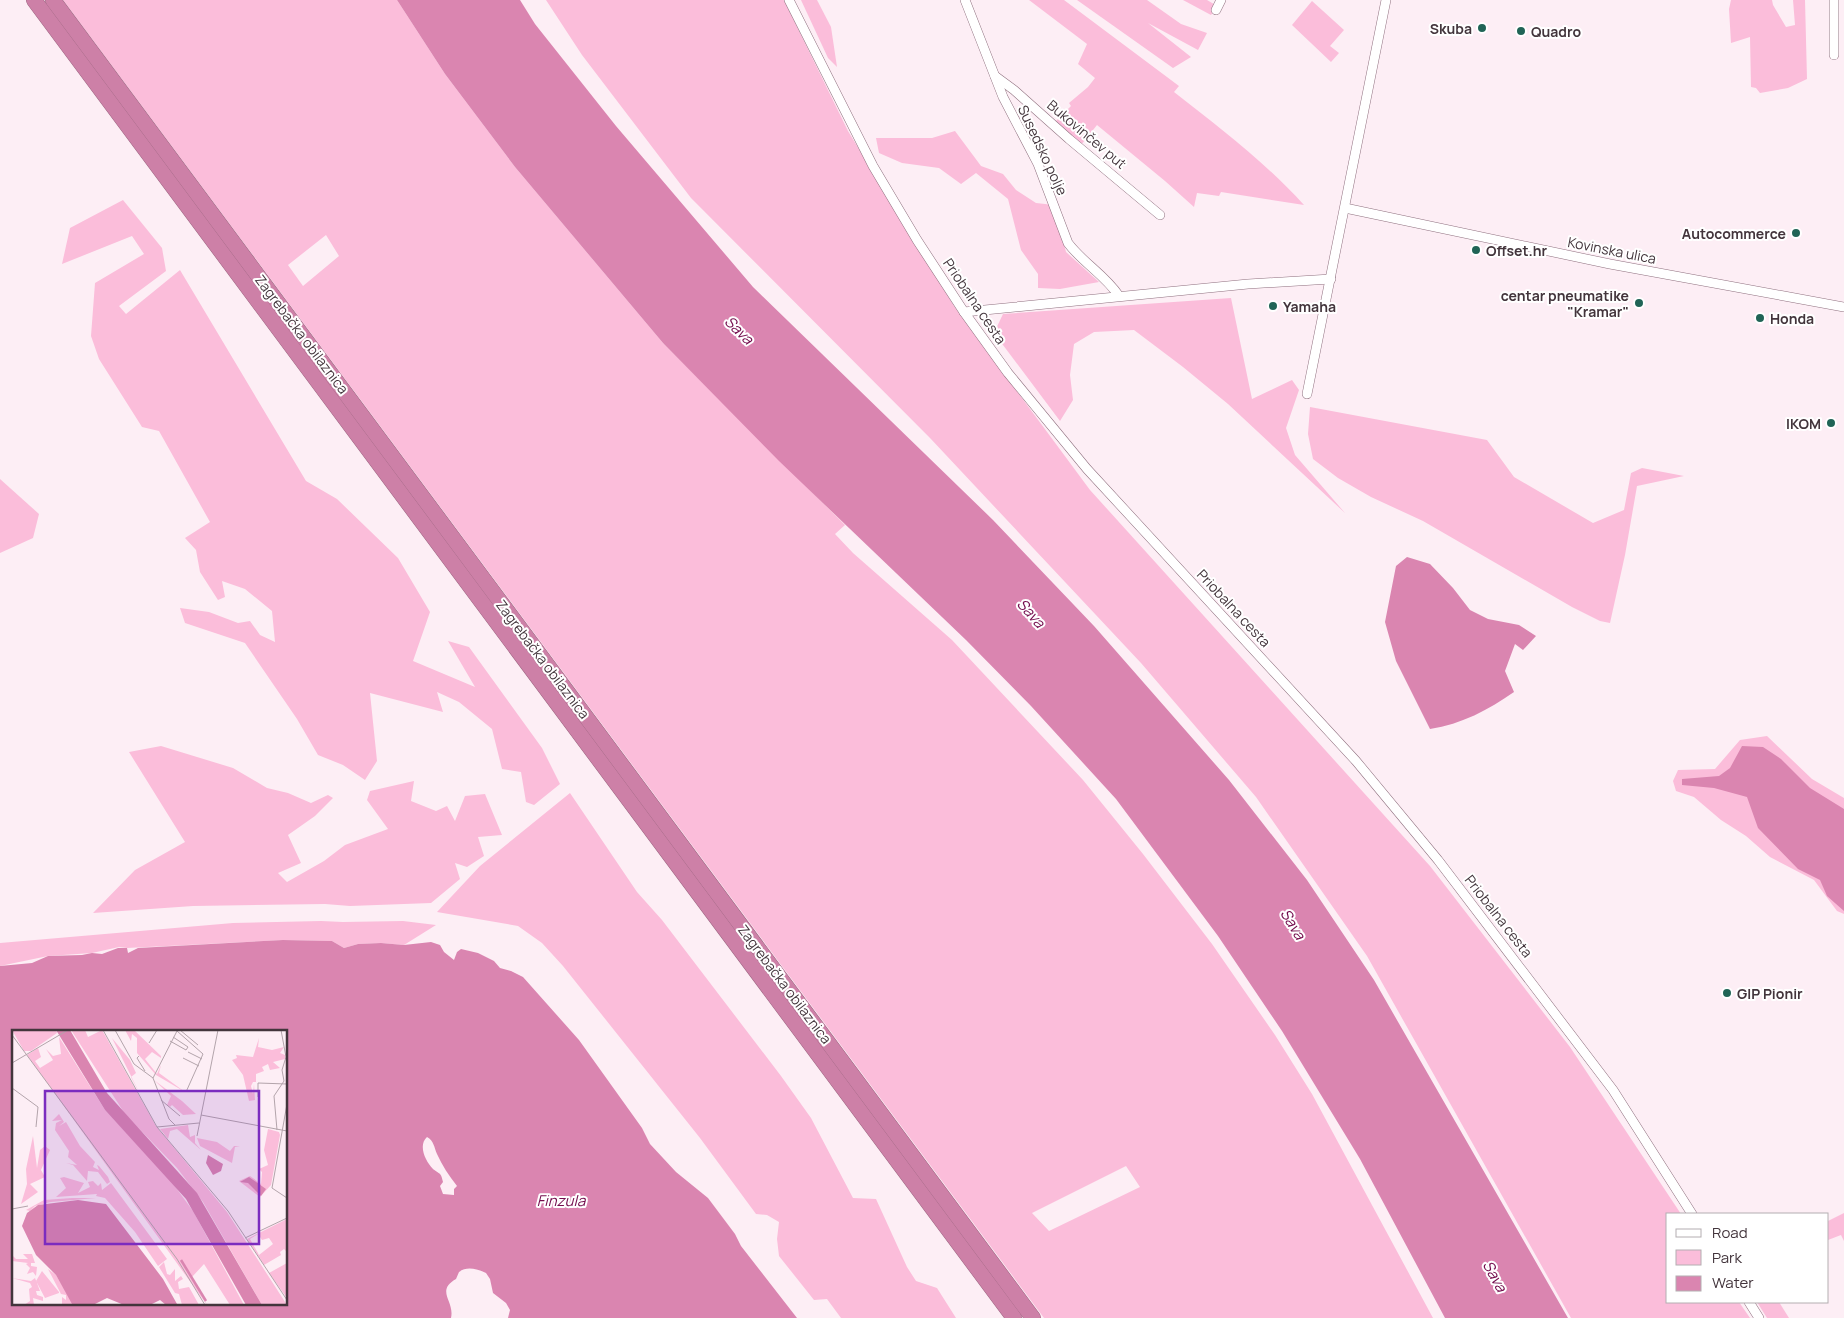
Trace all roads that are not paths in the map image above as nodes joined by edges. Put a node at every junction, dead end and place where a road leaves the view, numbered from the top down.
1 (34, 0) edge
2 (53, 0) edge
3 (790, 0) edge
4 (964, 0) edge
5 (1220, 0) edge
6 (1386, 0) edge
7 (1834, 0) edge
8 (1216, 10) dead end
9 (1834, 55) dead end
10 (995, 76) junction
11 (1346, 208) junction
12 (1160, 215) dead end
13 (1331, 279) junction
14 (1119, 296) junction
15 (1844, 307) edge
16 (964, 312) junction
17 (1307, 394) dead end
18 (1691, 1213) edge
19 (1750, 1303) edge
20 (1014, 1318) edge
21 (1033, 1318) edge
22 (1759, 1318) edge

1 - 20 highway, Zagrebačka obilaznica
2 - 21 highway, Zagrebačka obilaznica
3 - 16 street, Priobalna cesta
4 - 10 street, Susedsko polje
5 - 8 street
6 - 11 street
7 - 9 street
10 - 12 street, Bukovinčev put
10 - 14 street, Susedsko polje
11 - 13 street
11 - 15 street, Kovinska ulica
13 - 14 street
13 - 17 street
14 - 16 street
16 - 18 street, Priobalna cesta
19 - 22 street

